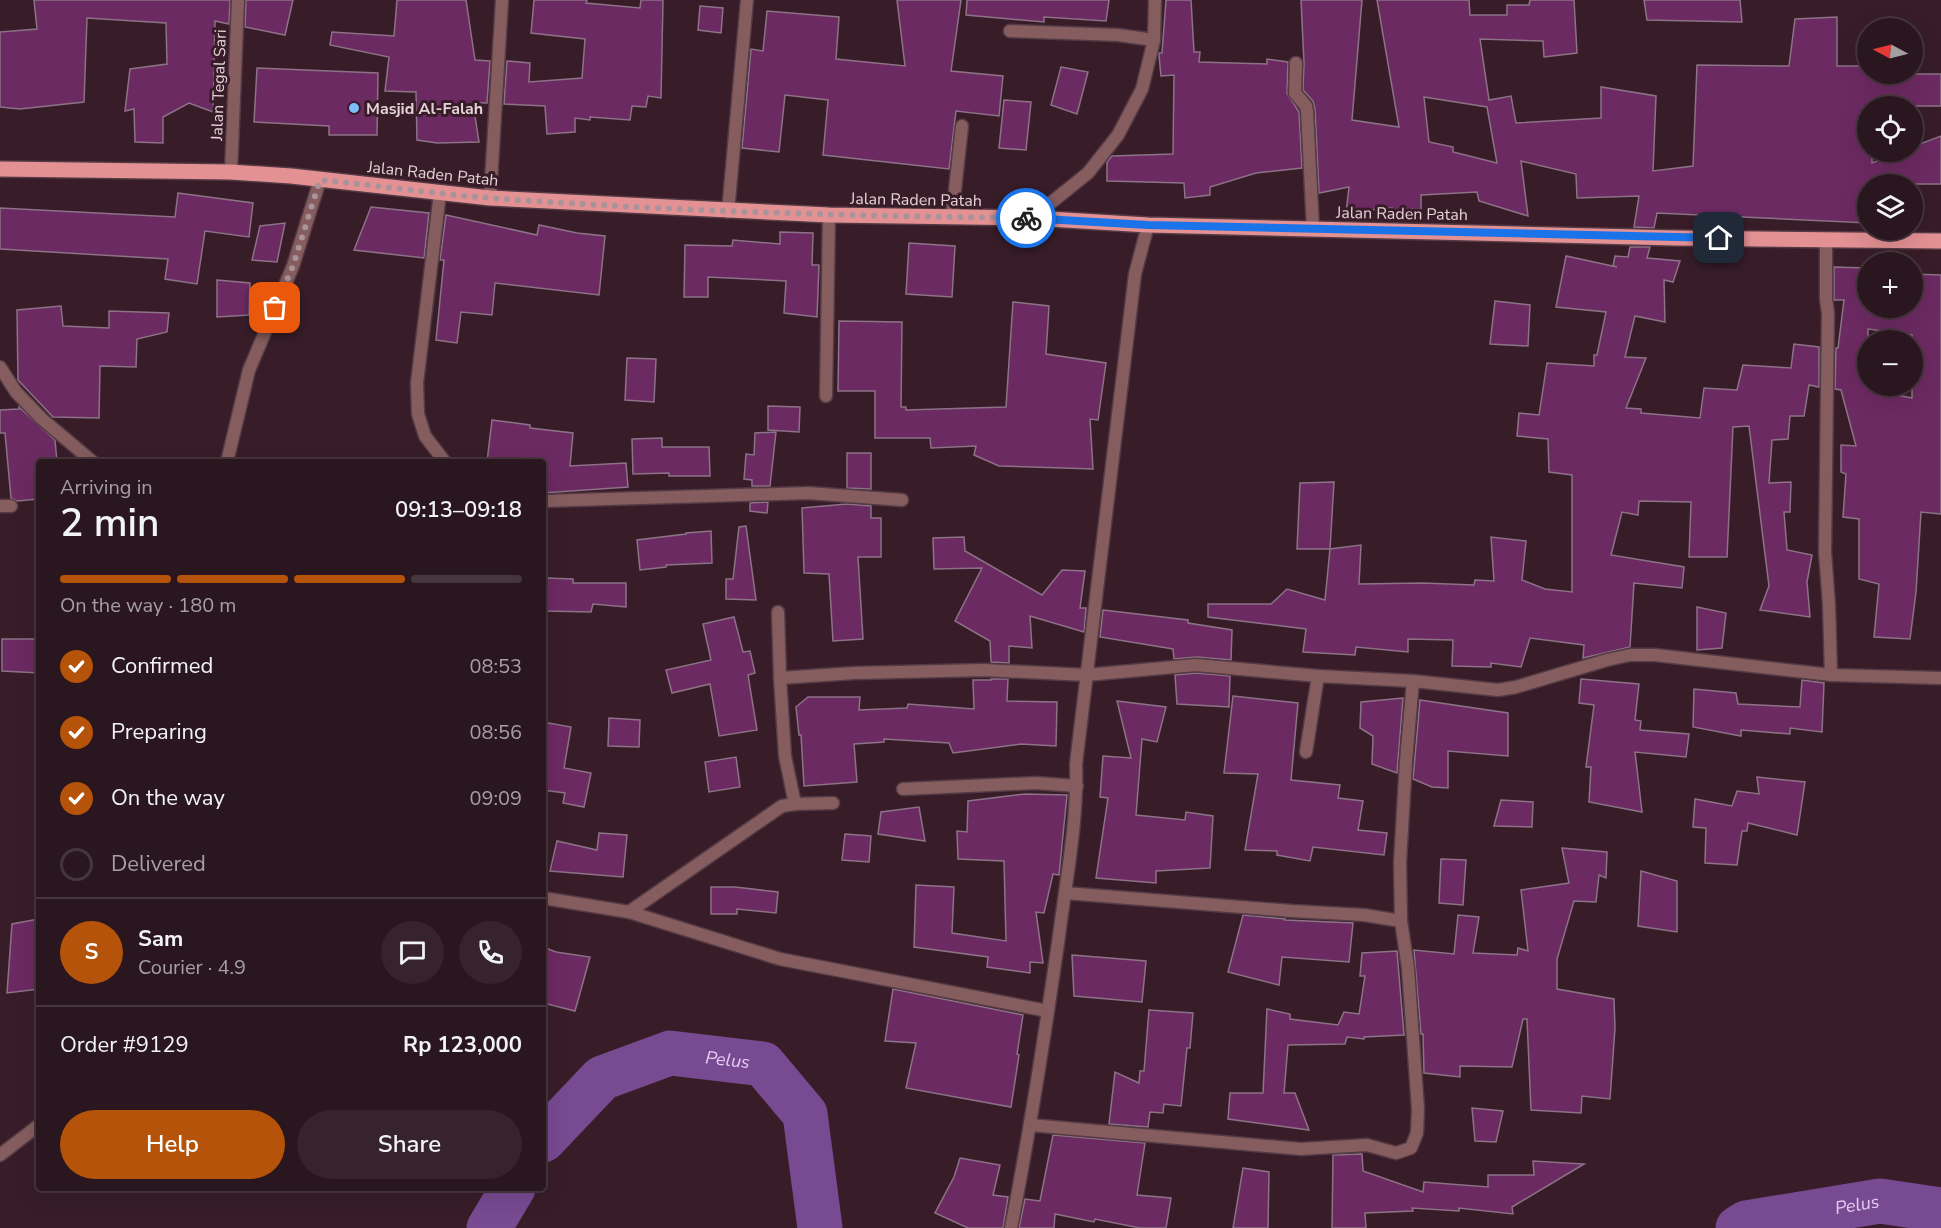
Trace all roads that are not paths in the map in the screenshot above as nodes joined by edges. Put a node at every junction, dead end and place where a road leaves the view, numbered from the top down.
1 (238, 0) edge
2 (502, 0) edge
3 (747, 0) edge
4 (1155, 0) edge
5 (1010, 31) dead end
6 (1149, 40) junction
7 (1296, 63) dead end
8 (962, 126) dead end
9 (0, 169) edge
10 (231, 172) junction
11 (320, 180) junction
12 (490, 191) junction
13 (440, 193) junction
14 (728, 212) junction
15 (829, 215) junction
16 (952, 217) junction
17 (1032, 218) junction
18 (1148, 225) junction
19 (1313, 229) junction
20 (1826, 240) junction
21 (1941, 241) edge
22 (0, 367) edge
23 (826, 396) dead end
24 (90, 459) edge
25 (228, 459) edge
26 (443, 459) edge
27 (902, 500) dead end
28 (546, 501) edge
29 (778, 612) dead end
30 (1086, 675) junction
31 (1831, 675) junction
32 (1318, 676) junction
33 (780, 678) junction
34 (1941, 678) edge
35 (1413, 681) junction
36 (1306, 752) dead end
37 (1077, 786) junction
38 (903, 789) dead end
39 (833, 802) dead end
40 (795, 804) junction
41 (1065, 893) junction
42 (546, 898) edge
43 (629, 912) junction
44 (1401, 921) junction
45 (1048, 1011) junction
46 (1030, 1125) junction
47 (36, 1127) edge
48 (0, 1155) edge
49 (1011, 1228) edge

1 - 10 street, Jalan Tegal Sari
2 - 12 street
3 - 14 street
4 - 6 street
5 - 6 street
6 - 17 street
7 - 19 street
8 - 16 street
9 - 10 main road, Jalan Raden Patah
10 - 11 main road, Jalan Raden Patah
11 - 13 main road, Jalan Raden Patah
11 - 25 street
12 - 13 main road, Jalan Raden Patah
12 - 14 main road, Jalan Raden Patah
13 - 26 street
14 - 15 main road, Jalan Raden Patah
15 - 16 main road, Jalan Raden Patah
15 - 23 street
16 - 17 main road, Jalan Raden Patah
17 - 18 main road, Jalan Raden Patah
18 - 19 main road, Jalan Raden Patah
18 - 30 street
19 - 20 main road, Jalan Raden Patah
20 - 21 main road, Jalan Raden Patah
20 - 31 street
22 - 24 street
27 - 28 street
29 - 33 street
30 - 32 street
30 - 33 street
30 - 37 street
31 - 34 street
31 - 35 street
32 - 35 street
32 - 36 street
33 - 40 street
35 - 44 street
37 - 38 street
37 - 41 street
39 - 40 street
40 - 43 street
41 - 44 street
41 - 45 street
42 - 43 street
43 - 45 street
44 - 46 street
45 - 46 street
46 - 49 street
47 - 48 street

